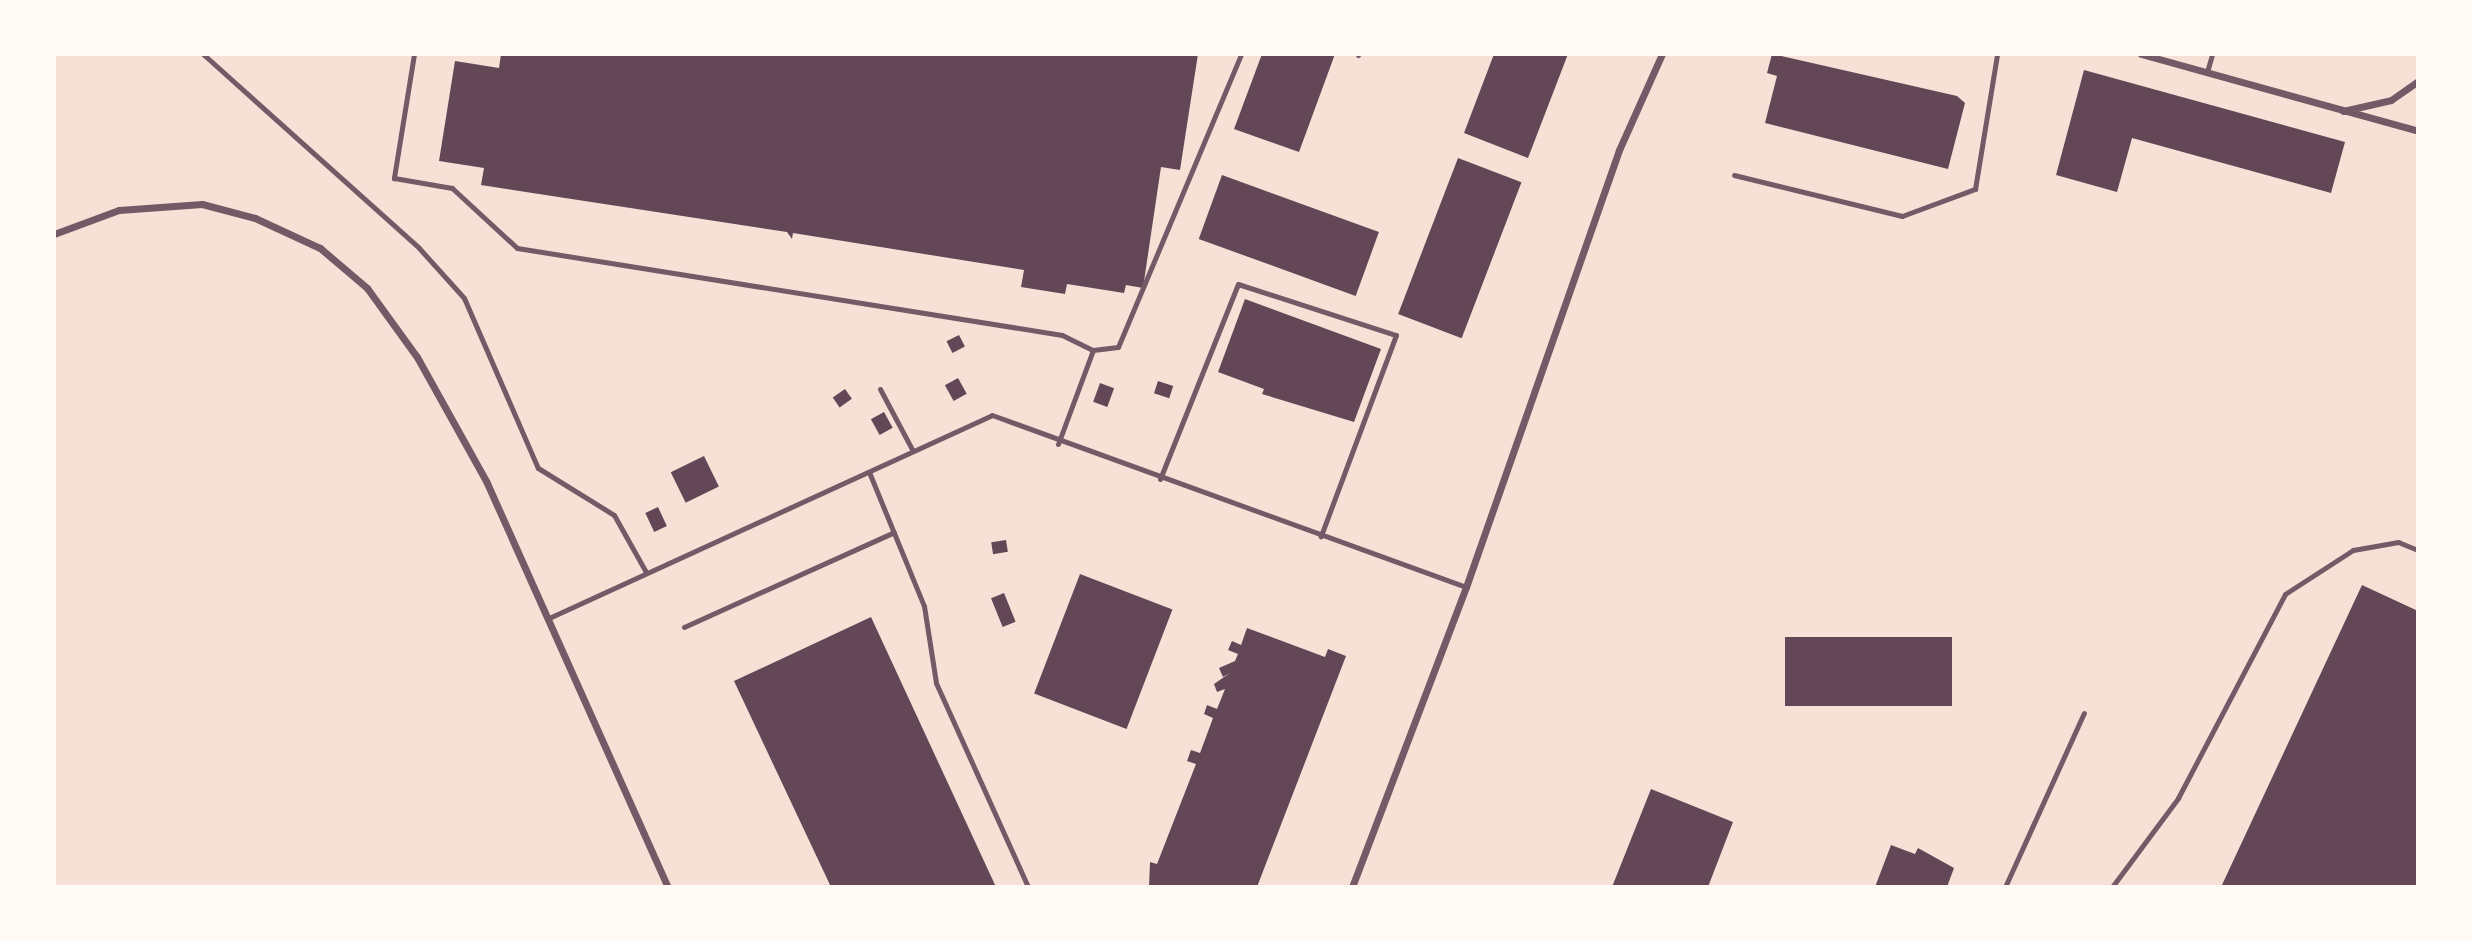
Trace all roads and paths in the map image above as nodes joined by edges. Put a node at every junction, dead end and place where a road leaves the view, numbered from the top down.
1 (203, 54) edge
2 (414, 54) edge
3 (1241, 54) edge
4 (1662, 54) edge
5 (1997, 54) edge
6 (2141, 54) edge
7 (2211, 54) edge
8 (2207, 72) junction
9 (2418, 81) edge
10 (2342, 111) junction
11 (2418, 131) edge
12 (1734, 175) dead end
13 (54, 234) edge
14 (1093, 350) junction
15 (880, 389) dead end
16 (1058, 444) junction
17 (913, 452) junction
18 (869, 472) junction
19 (1160, 479) junction
20 (894, 532) junction
21 (1321, 536) junction
22 (2418, 550) edge
23 (646, 572) junction
24 (1466, 587) junction
25 (549, 618) junction
26 (684, 627) dead end
27 (2084, 712) dead end
28 (668, 887) edge
29 (1028, 887) edge
30 (1352, 887) edge
31 (2005, 887) edge
32 (2112, 887) edge

1 - 23 lane
2 - 14 lane
3 - 14 lane
4 - 24 street
5 - 12 lane
6 - 8 street
7 - 8 lane
8 - 10 street
9 - 10 street
10 - 11 street
13 - 25 street
14 - 16 lane
15 - 17 lane
16 - 17 lane
16 - 19 lane
17 - 18 lane
18 - 20 lane
18 - 23 lane
19 - 21 lane
19 - 21 lane
20 - 26 lane
20 - 29 lane
21 - 24 lane
22 - 32 lane
23 - 25 lane
24 - 30 street
25 - 28 street
27 - 31 lane

